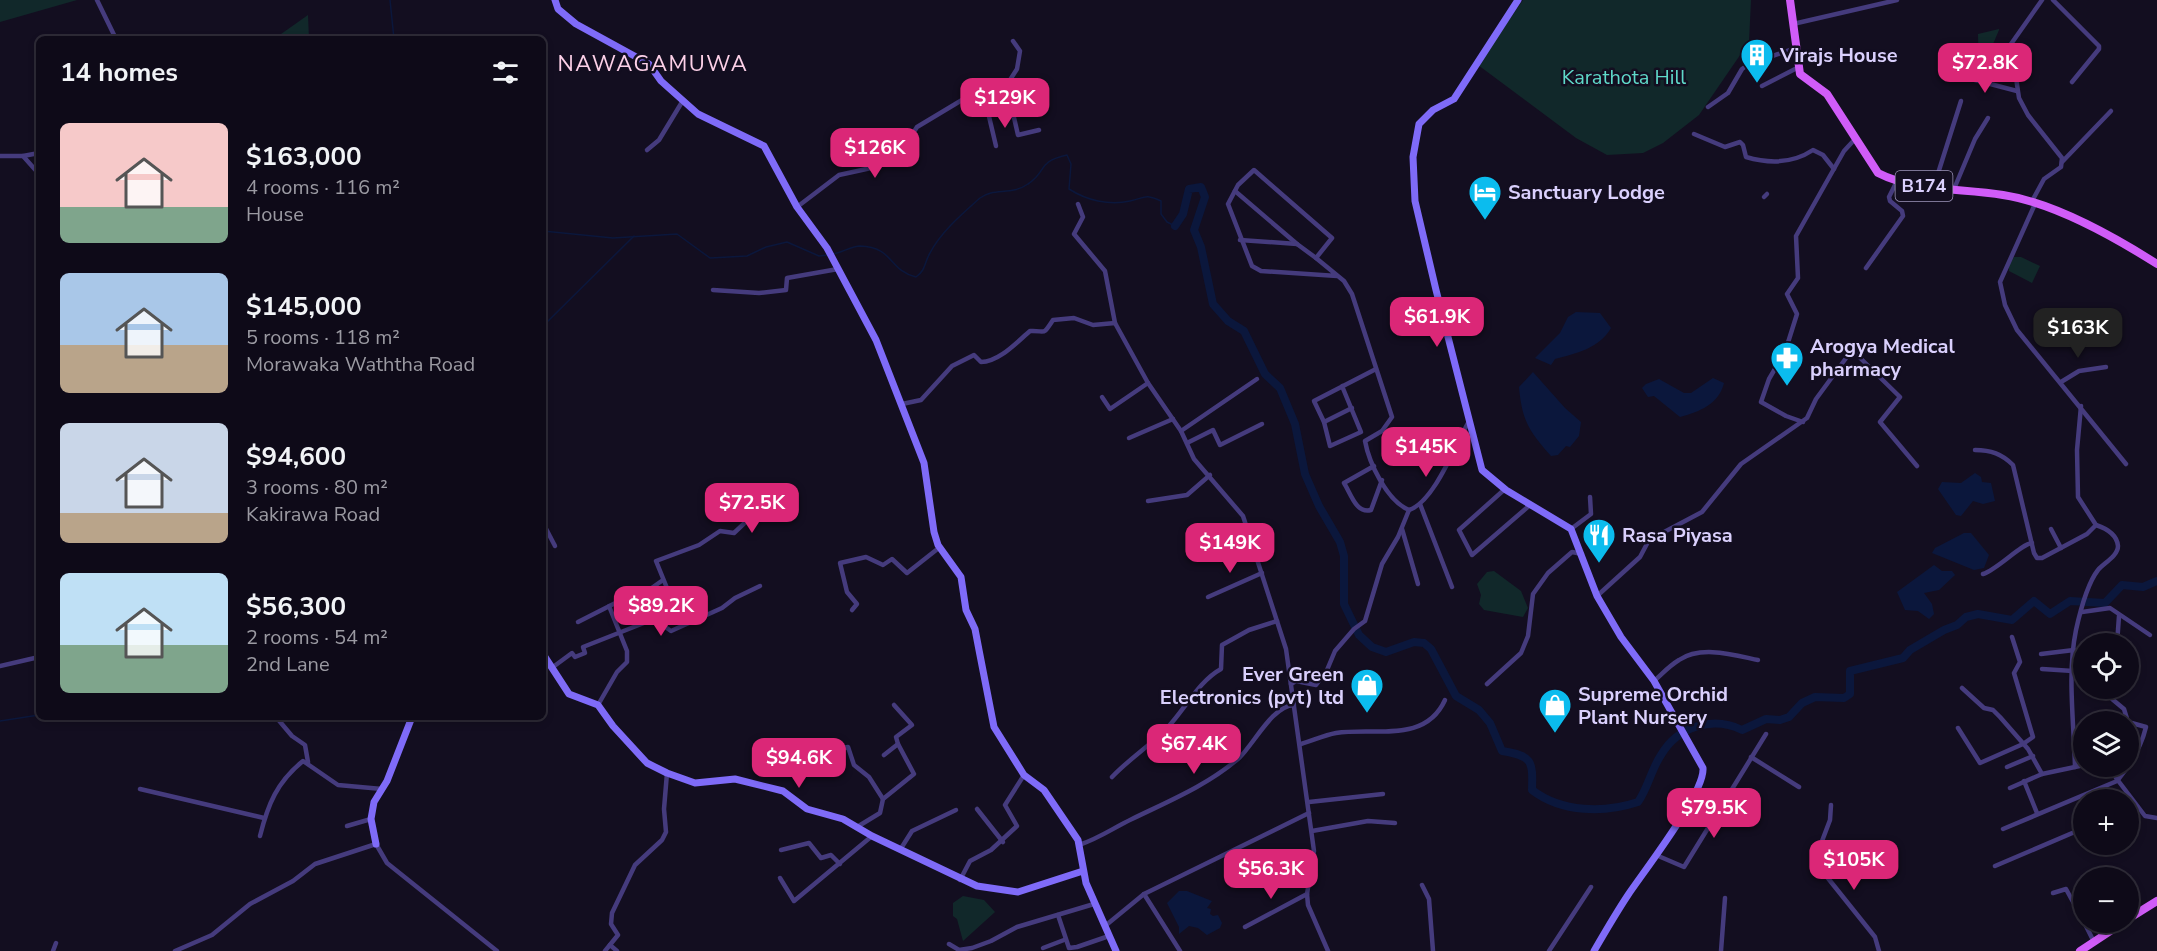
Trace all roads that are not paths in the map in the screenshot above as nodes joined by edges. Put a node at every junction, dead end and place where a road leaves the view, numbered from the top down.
1 (97, 0) edge
2 (555, 0) edge
3 (1518, 0) edge
4 (1790, 0) edge
5 (1897, 0) edge
6 (2042, 0) edge
7 (2053, 0) edge
8 (1793, 24) junction
9 (115, 36) edge
10 (1013, 40) dead end
11 (1796, 48) junction
12 (1799, 67) junction
13 (1956, 75) dead end
14 (2072, 82) dead end
15 (1762, 86) dead end
16 (992, 88) junction
17 (2017, 91) junction
18 (997, 100) junction
19 (1961, 101) dead end
20 (682, 102) junction
21 (1708, 107) dead end
22 (2110, 111) dead end
23 (1988, 118) dead end
24 (1039, 130) dead end
25 (1694, 134) dead end
26 (1856, 138) junction
27 (996, 146) dead end
28 (647, 150) dead end
29 (36, 154) edge
30 (0, 156) edge
31 (23, 156) junction
32 (2062, 162) junction
33 (1834, 169) junction
34 (36, 171) edge
35 (1897, 181) junction
36 (1934, 186) junction
37 (1954, 189) junction
38 (1235, 191) junction
39 (1078, 204) dead end
40 (2033, 204) junction
41 (797, 207) junction
42 (1240, 240) junction
43 (1297, 244) junction
44 (1316, 258) junction
45 (2157, 264) edge
46 (1866, 268) dead end
47 (838, 269) junction
48 (1337, 276) junction
49 (713, 290) dead end
50 (1115, 322) junction
51 (2106, 367) dead end
52 (1376, 369) junction
53 (1257, 379) dead end
54 (2061, 382) junction
55 (1148, 383) junction
56 (1342, 386) junction
57 (1102, 397) dead end
58 (902, 404) junction
59 (2081, 406) junction
60 (1352, 408) junction
61 (1173, 419) junction
62 (1324, 422) junction
63 (1803, 422) junction
64 (1468, 423) junction
65 (1262, 424) dead end
66 (1181, 431) junction
67 (1361, 432) junction
68 (1129, 438) dead end
69 (1365, 441) junction
70 (1187, 443) junction
71 (1976, 450) dead end
72 (2126, 464) dead end
73 (1374, 466) junction
74 (1917, 466) dead end
75 (1210, 475) junction
76 (1382, 480) junction
77 (1504, 489) junction
78 (1590, 497) dead end
79 (771, 498) dead end
80 (1148, 501) dead end
81 (1420, 504) junction
82 (1530, 505) junction
83 (1409, 510) junction
84 (2096, 525) junction
85 (546, 529) edge
86 (1571, 529) junction
87 (2051, 529) dead end
88 (1402, 530) junction
89 (2032, 543) junction
90 (555, 546) dead end
91 (940, 547) junction
92 (2061, 548) junction
93 (1582, 554) junction
94 (1262, 573) junction
95 (1983, 574) dead end
96 (663, 580) junction
97 (1418, 584) dead end
98 (760, 586) dead end
99 (1452, 588) dead end
100 (1597, 596) junction
101 (1208, 597) dead end
102 (609, 606) junction
103 (2083, 609) junction
104 (852, 610) dead end
105 (2119, 616) junction
106 (1277, 621) junction
107 (578, 622) dead end
108 (685, 623) junction
109 (2076, 633) edge
110 (2117, 633) edge
111 (621, 634) junction
112 (2150, 635) dead end
113 (2012, 637) dead end
114 (2073, 650) edge
115 (2041, 654) dead end
116 (36, 658) edge
117 (546, 658) edge
118 (1758, 660) dead end
119 (0, 666) edge
120 (553, 667) junction
121 (2042, 669) dead end
122 (2073, 671) edge
123 (1654, 681) junction
124 (1291, 684) junction
125 (1487, 684) dead end
126 (1962, 688) dead end
127 (2112, 699) edge
128 (1445, 700) dead end
129 (598, 705) junction
130 (894, 705) dead end
131 (1294, 705) junction
132 (2125, 711) edge
133 (279, 720) edge
134 (410, 720) edge
135 (2139, 725) edge
136 (1958, 728) dead end
137 (1766, 734) dead end
138 (898, 744) junction
139 (1300, 744) junction
140 (2023, 744) junction
141 (2139, 748) edge
142 (884, 755) dead end
143 (2033, 756) junction
144 (1751, 757) junction
145 (308, 762) junction
146 (825, 762) dead end
147 (2007, 767) dead end
148 (2073, 767) edge
149 (667, 773) junction
150 (2042, 774) junction
151 (1024, 775) junction
152 (1112, 777) dead end
153 (2114, 777) edge
154 (2120, 777) edge
155 (2024, 781) junction
156 (2117, 781) junction
157 (1799, 787) dead end
158 (2010, 788) dead end
159 (140, 789) dead end
160 (382, 789) junction
161 (2123, 789) edge
162 (1383, 794) dead end
163 (883, 799) junction
164 (1308, 802) junction
165 (1831, 805) dead end
166 (977, 809) dead end
167 (2139, 809) edge
168 (956, 810) dead end
169 (1310, 813) junction
170 (2037, 813) junction
171 (264, 818) junction
172 (371, 819) junction
173 (2157, 819) edge
174 (1395, 823) dead end
175 (347, 826) dead end
176 (857, 827) junction
177 (2003, 829) dead end
178 (1312, 831) junction
179 (2073, 833) edge
180 (260, 836) dead end
181 (872, 836) junction
182 (1003, 842) junction
183 (376, 844) junction
184 (1079, 845) junction
185 (781, 850) dead end
186 (900, 850) junction
187 (1656, 855) junction
188 (840, 864) junction
189 (1995, 866) dead end
190 (1083, 871) junction
191 (780, 878) dead end
192 (960, 880) junction
193 (1422, 885) dead end
194 (1591, 886) dead end
195 (2052, 893) dead end
196 (1144, 894) junction
197 (1307, 894) junction
198 (1725, 898) dead end
199 (2157, 901) edge
200 (2073, 902) edge
201 (1094, 904) junction
202 (2139, 913) edge
203 (1058, 915) junction
204 (1105, 927) junction
205 (1245, 927) dead end
206 (2090, 933) edge
207 (2108, 933) edge
208 (1109, 936) junction
209 (1064, 940) junction
210 (2094, 942) junction
211 (56, 943) dead end
212 (949, 944) dead end
213 (610, 945) junction
214 (1042, 948) dead end
215 (958, 950) edge
216 (53, 951) edge
217 (176, 951) edge
218 (497, 951) edge
219 (605, 951) edge
220 (617, 951) edge
221 (1116, 951) edge
222 (1180, 951) edge
223 (1328, 951) edge
224 (1433, 951) edge
225 (1549, 951) edge
226 (1594, 951) edge
227 (1721, 951) edge
228 (1879, 951) edge
229 (2080, 951) edge

1 - 9 street
2 - 20 street
3 - 64 street
4 - 8 main road
5 - 8 street
6 - 17 street
7 - 14 street
8 - 11 main road
10 - 16 street
11 - 12 main road
11 - 21 street
12 - 15 street
12 - 26 main road, B174
13 - 17 street
16 - 18 street
16 - 41 street
17 - 32 street
18 - 24 street
18 - 27 street
19 - 36 street
20 - 28 street
20 - 41 street
22 - 32 street
23 - 37 street
25 - 33 street
26 - 33 street
26 - 35 main road, B174
29 - 31 street
30 - 31 street
31 - 34 street
32 - 40 street
33 - 63 street
35 - 36 main road, B174
35 - 46 street
36 - 37 main road, B174
37 - 40 main road, B174
38 - 42 street
38 - 43 street
38 - 44 street
39 - 50 street
40 - 45 main road, B174
40 - 54 street
41 - 47 street
42 - 43 street
42 - 48 street
43 - 44 street
44 - 48 street
47 - 49 street
47 - 58 street
48 - 52 street
50 - 55 street
50 - 58 street
51 - 54 street
52 - 56 street
52 - 69 street
53 - 66 street
54 - 59 street
55 - 57 street
55 - 61 street
56 - 60 street
56 - 62 street
58 - 91 street
59 - 72 street
59 - 84 street
60 - 62 street
60 - 67 street
61 - 66 street
61 - 68 street
62 - 67 street
63 - 74 street
63 - 100 street
64 - 77 street
64 - 81 street
65 - 70 street
66 - 70 street
67 - 69 street
69 - 73 street
70 - 75 street
71 - 89 street
73 - 76 street
73 - 76 street
75 - 80 street
75 - 94 street
76 - 83 street
77 - 82 street
77 - 82 street
78 - 86 street
79 - 96 street
81 - 83 street
81 - 99 street
82 - 86 street
83 - 88 street
84 - 92 street
84 - 103 street
85 - 90 street
86 - 93 street
87 - 92 street
88 - 97 street
88 - 124 street
89 - 92 street
89 - 95 street
91 - 104 street
91 - 151 street
93 - 100 street
93 - 125 street
94 - 101 street
94 - 106 street
96 - 102 street
96 - 108 street
98 - 108 street
100 - 123 street
102 - 107 street
102 - 111 street
103 - 105 street
103 - 109 street
105 - 110 street
105 - 112 street
106 - 124 street
106 - 152 street
108 - 111 street
111 - 120 street
111 - 129 street
113 - 140 street
114 - 115 street
116 - 119 street
117 - 120 street
118 - 123 street
120 - 129 street
121 - 122 street
123 - 187 street
124 - 131 street
126 - 140 street
127 - 132 street
128 - 139 street
129 - 149 street
130 - 138 street
131 - 139 street
131 - 184 street
133 - 145 street
134 - 160 street
135 - 141 street
136 - 140 street
137 - 144 street
138 - 142 street
138 - 163 street
139 - 164 street
140 - 143 street
143 - 147 street
143 - 150 street
144 - 157 street
144 - 187 street
145 - 160 street
145 - 171 street
146 - 163 street
148 - 150 street
149 - 176 street
149 - 213 street
150 - 155 street
151 - 182 street
151 - 184 street
153 - 156 street
154 - 156 street
155 - 158 street
155 - 170 street
156 - 161 street
156 - 170 street
159 - 171 street
160 - 172 street
162 - 164 street
163 - 176 street
164 - 169 street
165 - 228 street
166 - 182 street
167 - 173 street
168 - 186 street
169 - 178 street
169 - 196 street
170 - 177 street
171 - 180 street
172 - 175 street
172 - 183 street
174 - 178 street
176 - 181 street
178 - 197 street
179 - 189 street
181 - 186 street
181 - 188 street
182 - 192 street
183 - 217 street
183 - 218 street
184 - 190 street
185 - 188 street
186 - 192 street
187 - 226 street
188 - 191 street
190 - 192 street
190 - 201 street
193 - 224 street
194 - 225 street
195 - 200 street
196 - 204 street
196 - 222 street
197 - 205 street
197 - 223 street
198 - 227 street
199 - 202 main road
201 - 203 street
201 - 204 street
203 - 209 street
203 - 215 street
204 - 208 street
206 - 210 street
207 - 210 main road
208 - 209 street
208 - 221 street
209 - 214 street
210 - 229 main road
211 - 216 street
212 - 215 street
213 - 219 street
213 - 220 street

